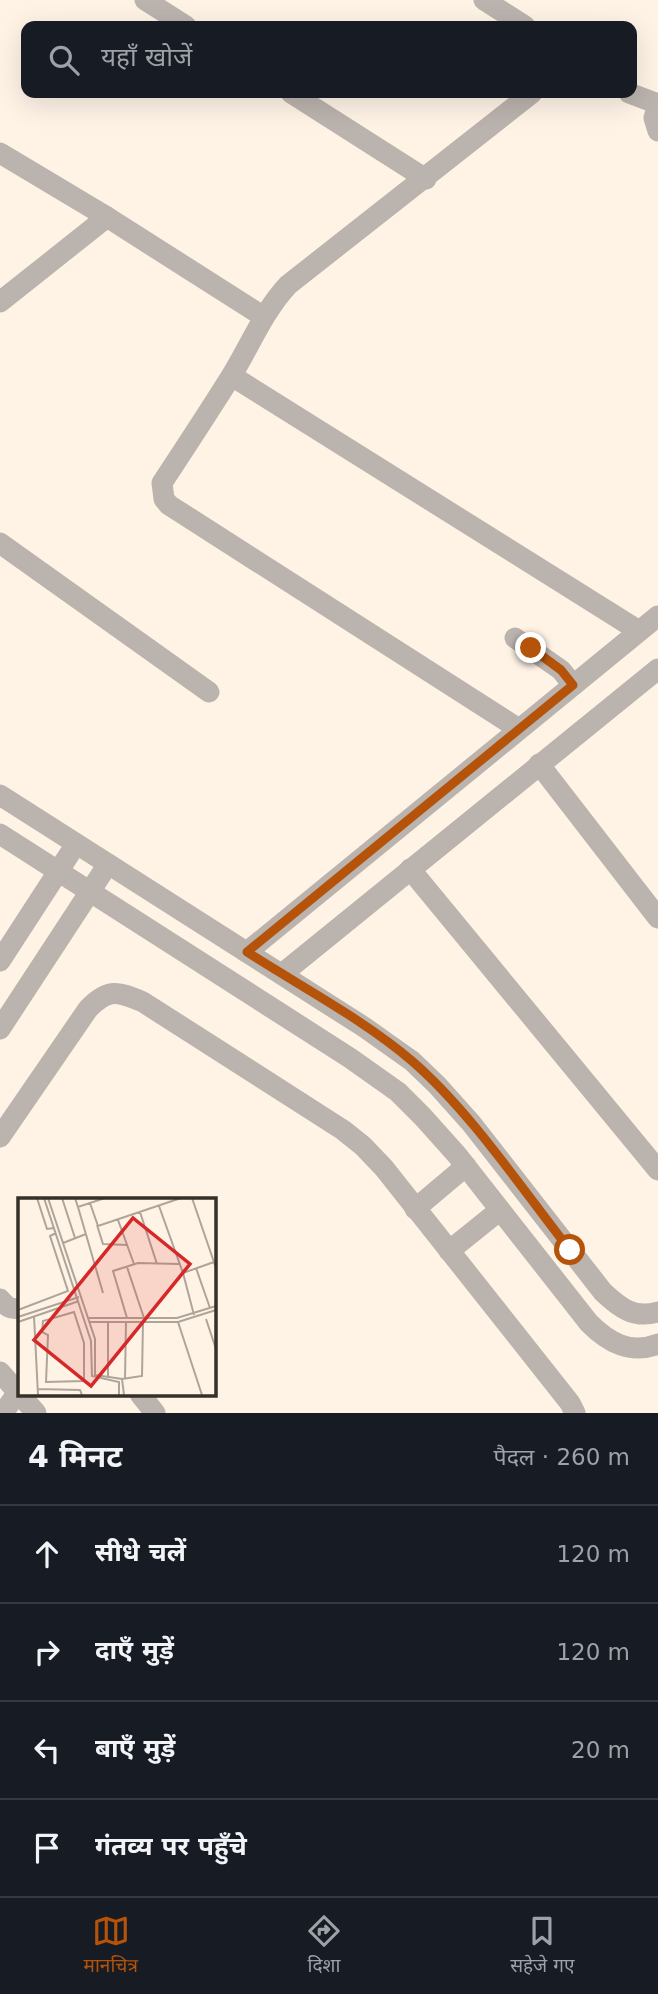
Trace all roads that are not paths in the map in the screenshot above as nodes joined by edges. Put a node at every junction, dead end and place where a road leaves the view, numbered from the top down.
1 (145, 0) edge
2 (484, 0) edge
3 (178, 21) edge
4 (517, 21) edge
5 (637, 96) edge
6 (298, 98) edge
7 (526, 98) edge
8 (658, 131) edge
9 (0, 153) edge
10 (426, 179) junction
11 (107, 217) junction
12 (0, 302) edge
13 (264, 317) junction
14 (232, 376) junction
15 (0, 543) edge
16 (658, 616) edge
17 (639, 631) junction
18 (515, 638) dead end
19 (657, 672) edge
20 (573, 685) junction
21 (209, 692) dead end
22 (519, 729) junction
23 (538, 764) junction
24 (0, 795) edge
25 (0, 834) edge
26 (76, 844) junction
27 (108, 864) junction
28 (410, 869) junction
29 (59, 871) junction
30 (90, 891) junction
31 (658, 918) edge
32 (247, 952) junction
33 (0, 961) edge
34 (282, 974) junction
35 (0, 1029) edge
36 (0, 1137) edge
37 (466, 1166) junction
38 (658, 1170) edge
39 (415, 1209) junction
40 (500, 1210) junction
41 (449, 1251) junction
42 (0, 1299) edge
43 (18, 1308) edge
44 (658, 1312) edge
45 (658, 1344) edge
46 (0, 1373) edge
47 (18, 1392) joint
48 (21, 1395) edge
49 (141, 1395) edge
50 (3, 1413) edge
51 (36, 1413) edge
52 (155, 1413) edge
53 (575, 1413) edge

1 - 3 street
2 - 4 street
5 - 8 street
6 - 10 street
7 - 10 street
9 - 11 street
10 - 13 street
11 - 12 street
11 - 13 street
13 - 14 street
14 - 17 street
14 - 22 street
15 - 21 street
16 - 17 street
17 - 20 street
18 - 20 street
19 - 23 street
20 - 22 street
22 - 32 street
23 - 28 street
23 - 31 street
24 - 26 street
25 - 29 street
26 - 27 street
26 - 29 street
27 - 30 street
27 - 32 street
28 - 34 street
28 - 38 street
29 - 30 street
29 - 33 street
30 - 35 street
30 - 37 street
32 - 34 street
34 - 44 street
36 - 39 street
37 - 39 street
37 - 40 street
39 - 41 street
40 - 41 street
40 - 45 street
41 - 53 street
42 - 43 street
46 - 47 street
47 - 50 street
48 - 51 street
49 - 52 street

